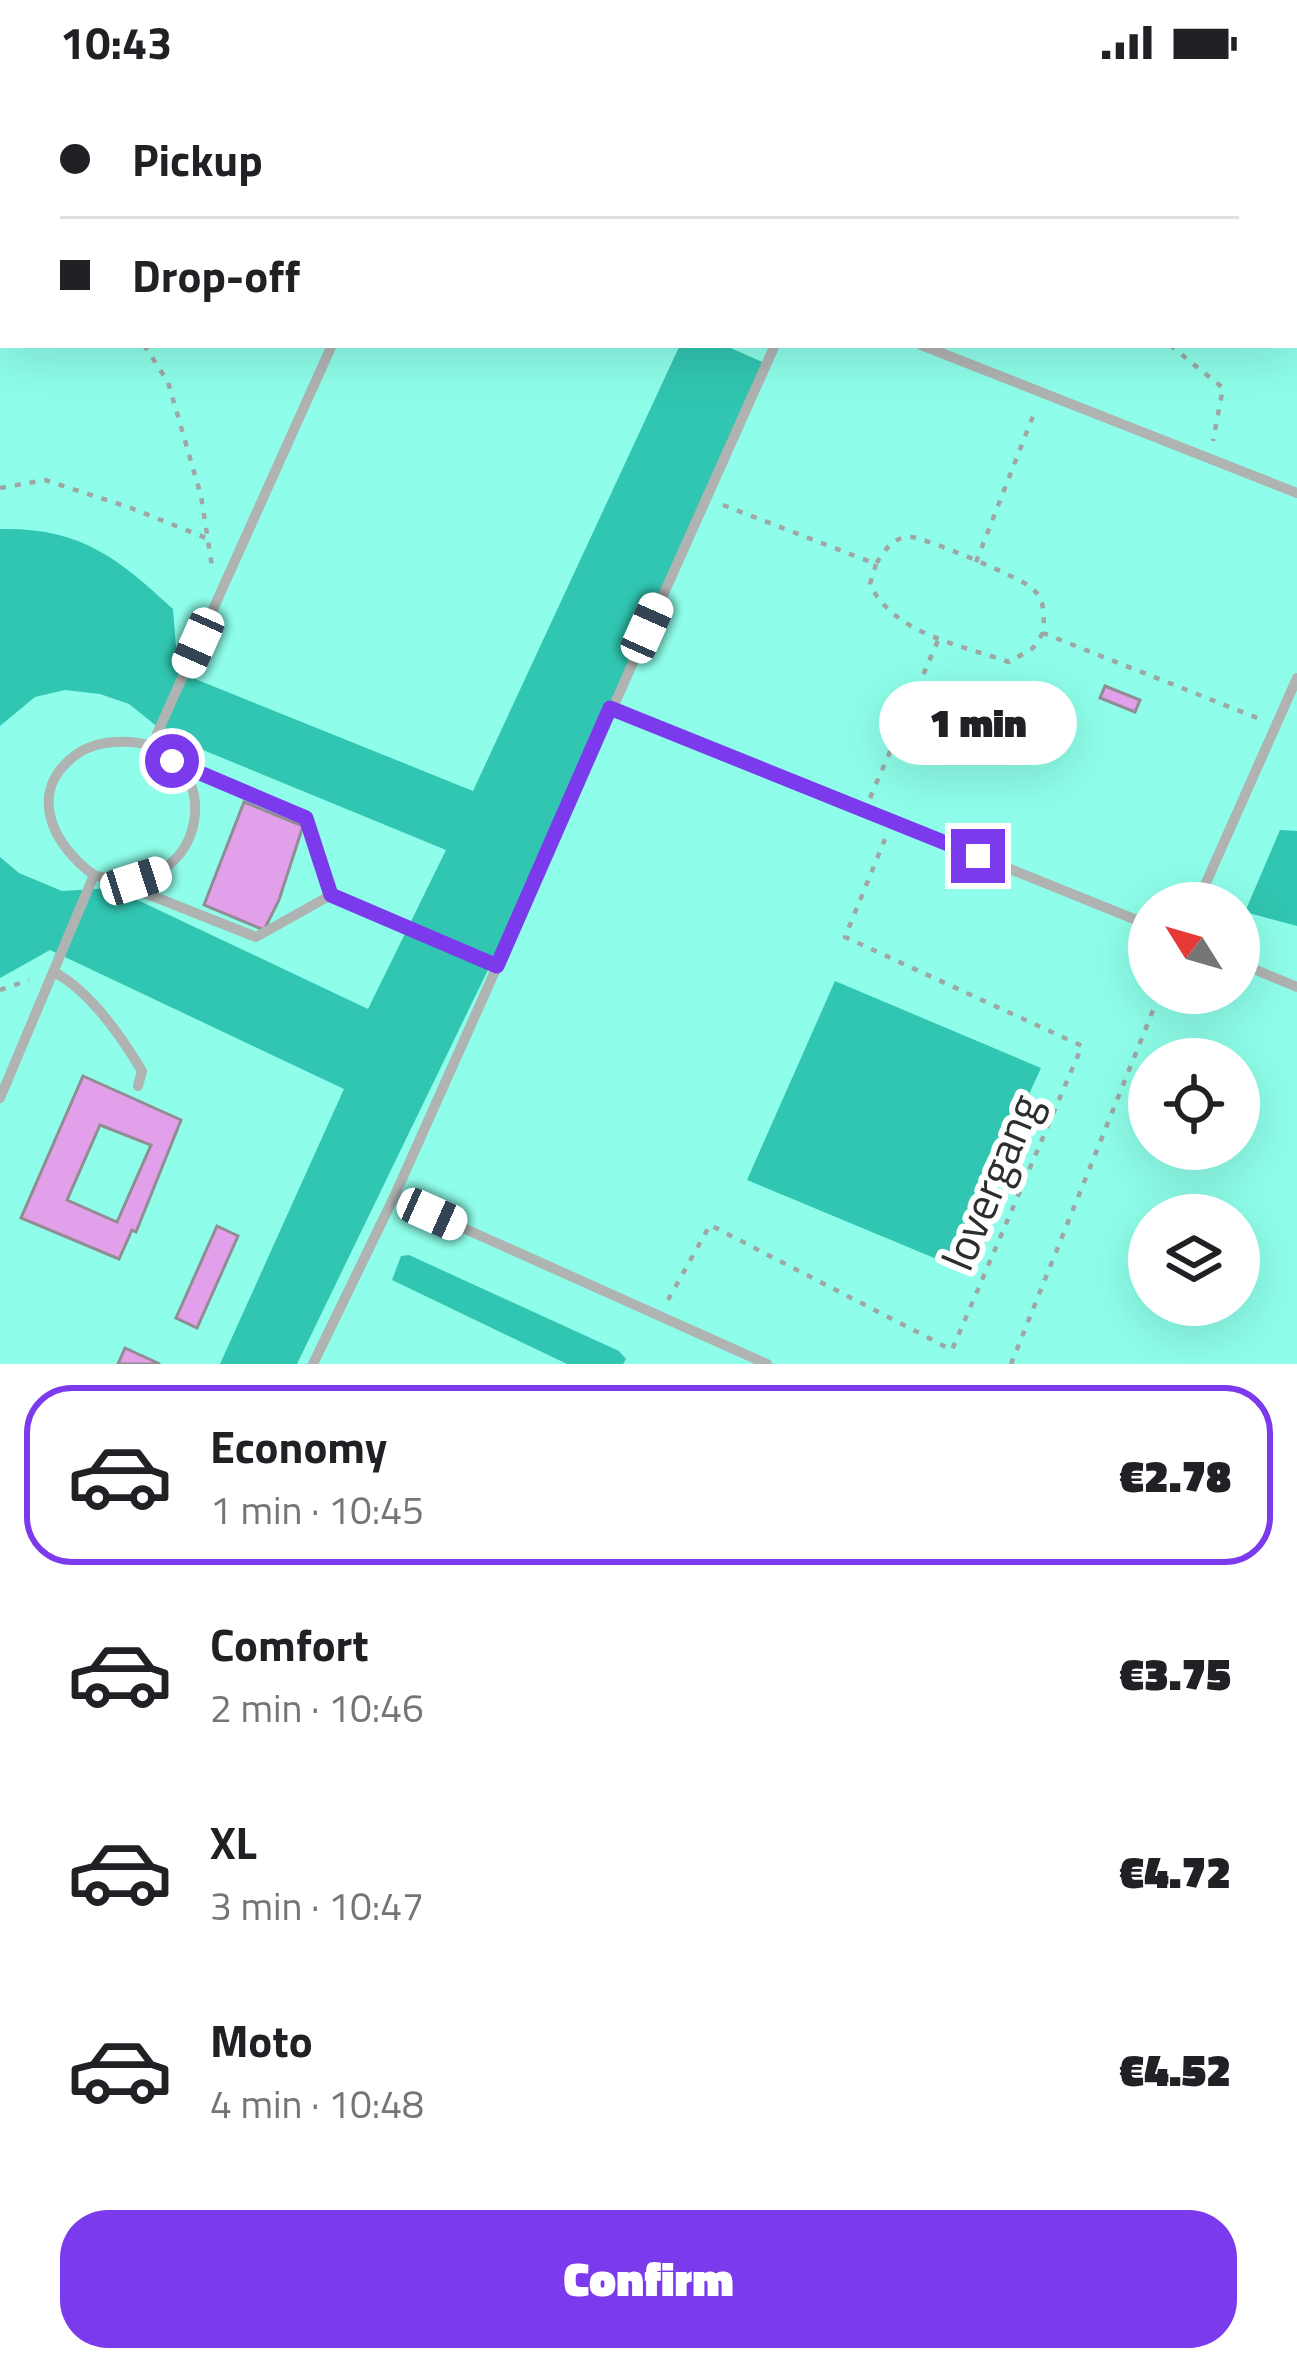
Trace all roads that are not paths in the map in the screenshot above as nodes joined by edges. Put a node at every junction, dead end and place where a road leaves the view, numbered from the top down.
1 (331, 348) edge
2 (774, 348) edge
3 (929, 348) edge
4 (1297, 493) edge
5 (1297, 679) edge
6 (610, 708) junction
7 (154, 740) junction
8 (172, 761) junction
9 (94, 875) junction
10 (113, 880) junction
11 (1206, 882) edge
12 (331, 895) junction
13 (1128, 917) edge
14 (497, 966) junction
15 (54, 971) junction
16 (1260, 972) edge
17 (1297, 987) edge
18 (138, 1086) dead end
19 (0, 1098) edge
20 (394, 1197) junction
21 (313, 1364) edge
22 (767, 1364) edge

1 - 7 lane
2 - 6 lane
3 - 4 lane
5 - 11 lane
6 - 13 lane
6 - 14 lane
7 - 8 lane
7 - 9 lane
8 - 10 lane
8 - 12 lane
9 - 10 lane
9 - 15 lane
10 - 12 lane
12 - 14 lane
14 - 20 lane
15 - 18 lane
15 - 19 lane
16 - 17 lane
20 - 21 lane
20 - 22 lane

